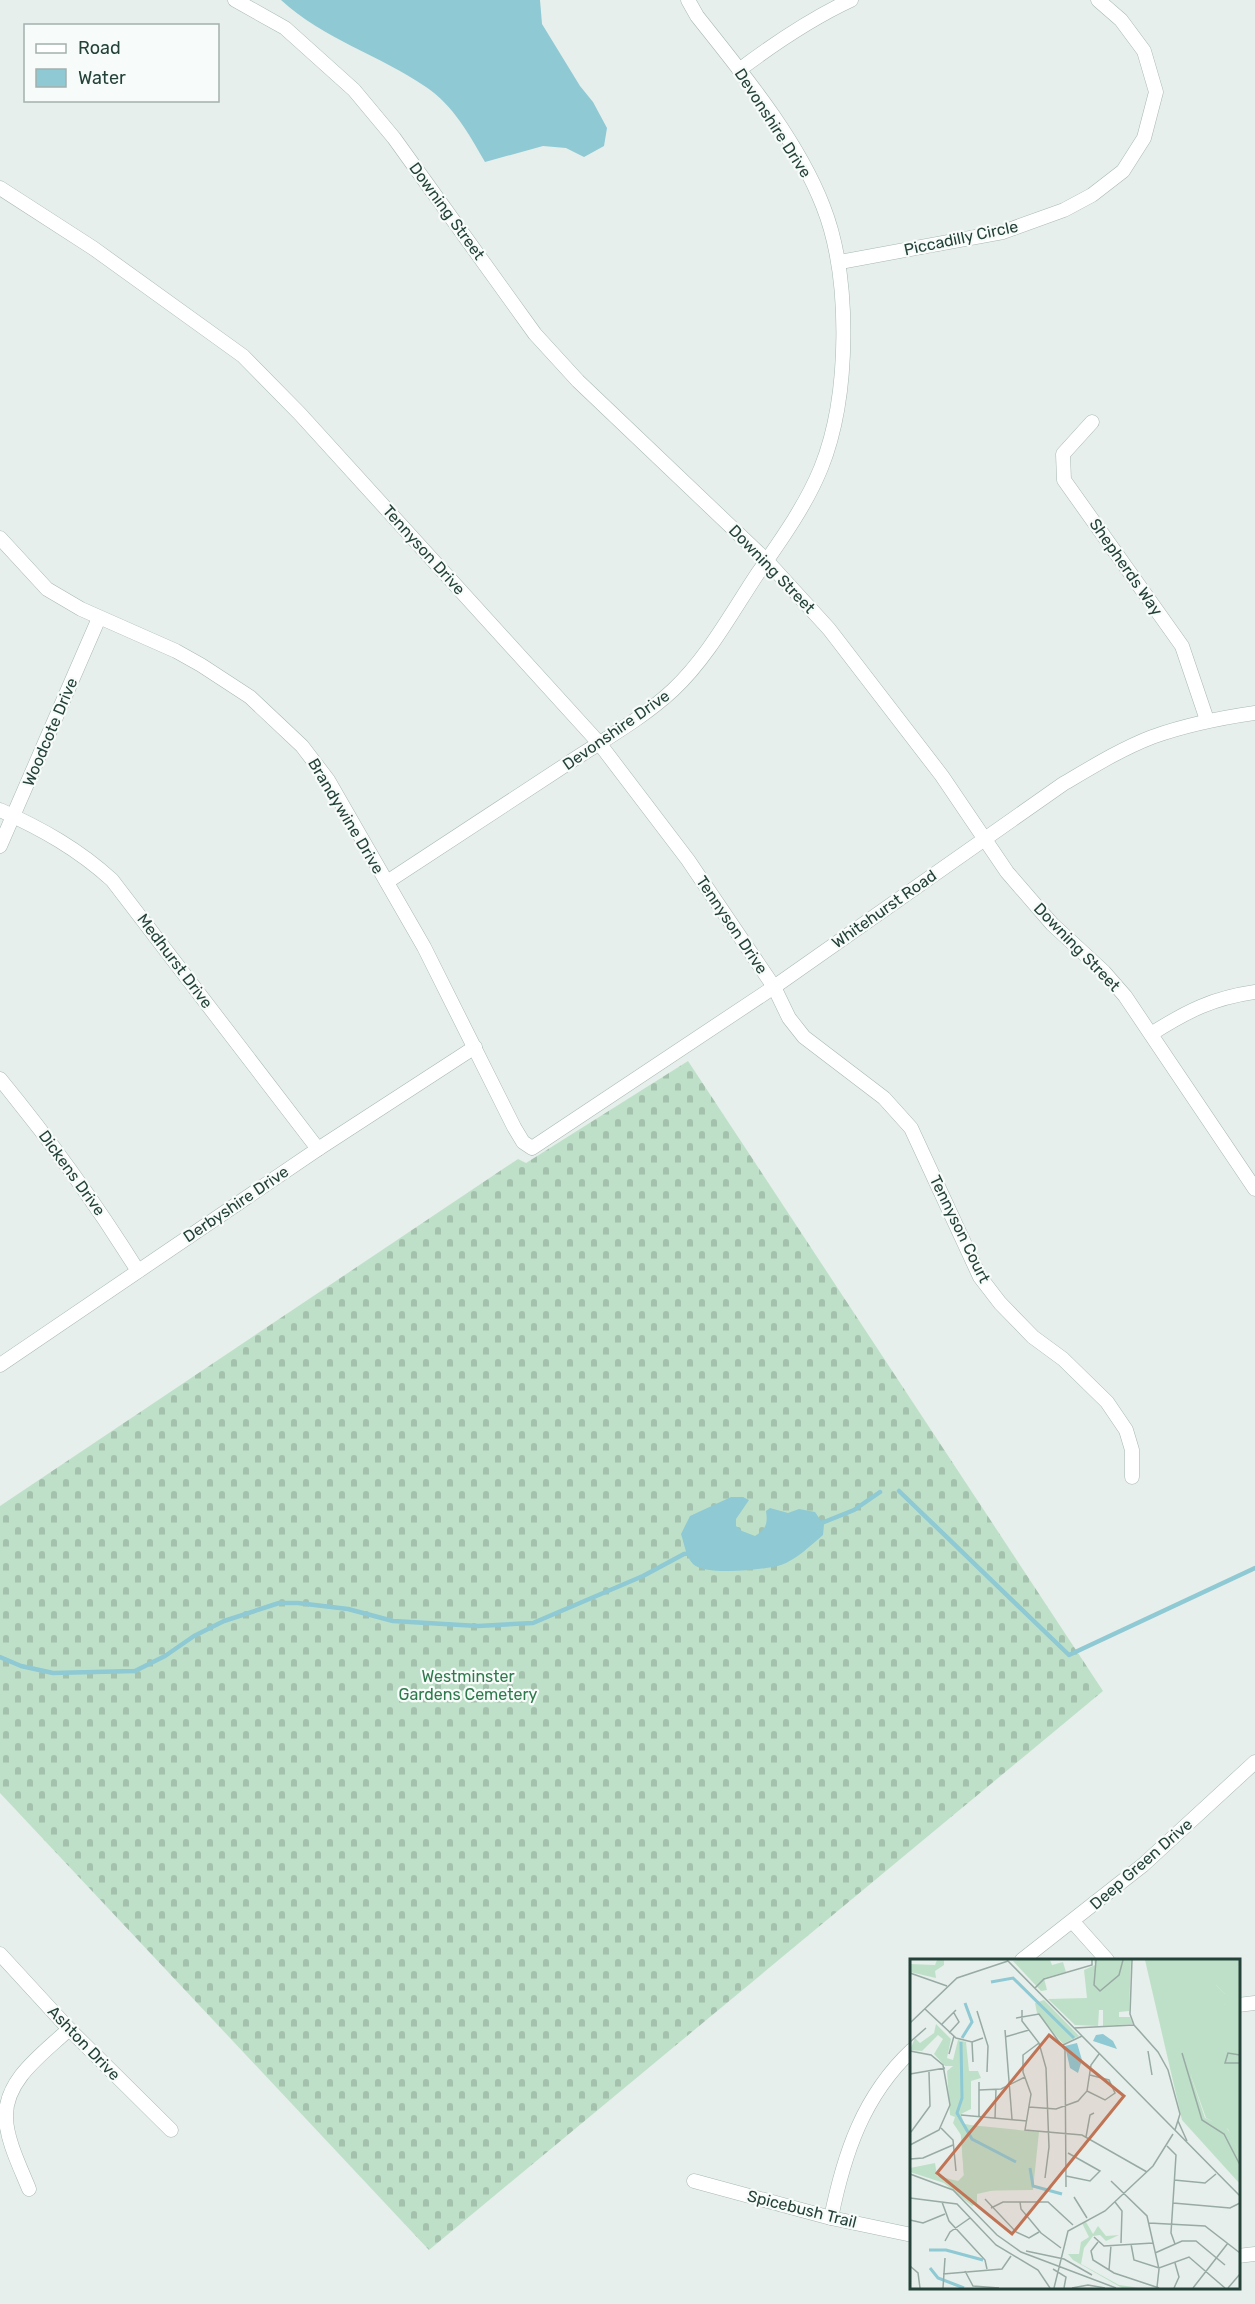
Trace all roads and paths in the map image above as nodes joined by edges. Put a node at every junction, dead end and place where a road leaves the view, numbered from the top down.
1 (236, 0) edge
2 (688, 0) edge
3 (851, 0) edge
4 (1098, 0) edge
5 (739, 70) junction
6 (0, 188) edge
7 (840, 262) junction
8 (1092, 422) dead end
9 (0, 538) edge
10 (767, 561) junction
11 (99, 618) junction
12 (1255, 713) edge
13 (1208, 720) junction
14 (599, 743) junction
15 (0, 810) edge
16 (13, 816) junction
17 (984, 839) junction
18 (0, 846) edge
19 (387, 882) junction
20 (774, 987) junction
21 (1255, 992) edge
22 (1152, 1034) junction
23 (475, 1047) junction
24 (0, 1080) edge
25 (532, 1148) joint
26 (318, 1149) junction
27 (1255, 1189) edge
28 (138, 1271) junction
29 (0, 1365) edge
30 (1132, 1477) dead end
31 (1255, 1762) edge
32 (1073, 1922) junction
33 (0, 1954) edge
34 (1023, 1959) edge
35 (1106, 1959) edge
36 (1255, 2003) edge
37 (1240, 2005) edge
38 (69, 2029) junction
39 (910, 2052) edge
40 (171, 2130) dead end
41 (694, 2181) dead end
42 (28, 2189) dead end
43 (831, 2218) junction
44 (910, 2235) edge
45 (1255, 2254) edge
46 (1240, 2256) edge

1 - 10 street, Downing Street
2 - 5 street, Devonshire Drive
3 - 5 street
4 - 7 street, Piccadilly Circle
5 - 7 street, Devonshire Drive
6 - 14 street, Tennyson Drive
7 - 10 street, Devonshire Drive
8 - 13 street, Shepherds Way
9 - 11 street, Brandywine Drive
10 - 14 street, Devonshire Drive
10 - 17 street, Downing Street
11 - 16 street, Woodcote Drive
11 - 19 street, Brandywine Drive
12 - 13 street, Whitehurst Road
13 - 17 street, Whitehurst Road
14 - 19 street, Devonshire Drive
14 - 20 street, Tennyson Drive
15 - 16 street, Medhurst Drive
16 - 18 street, Woodcote Drive
16 - 26 street, Medhurst Drive
17 - 20 street, Whitehurst Road
17 - 22 street, Downing Street
19 - 23 street, Brandywine Drive
20 - 25 street, Whitehurst Road
20 - 30 street, Tennyson Court
21 - 22 street
22 - 27 street, Downing Street
23 - 25 street, Brandywine Drive
23 - 26 street, Derbyshire Drive
24 - 28 street, Dickens Drive
26 - 28 street, Derbyshire Drive
28 - 29 street, Derbyshire Drive
31 - 32 street, Deep Green Drive
32 - 34 street, Deep Green Drive
32 - 35 street
33 - 38 street, Ashton Drive
36 - 37 street
38 - 40 street, Ashton Drive
38 - 42 street
39 - 43 street
41 - 43 street, Spicebush Trail
43 - 44 street, Spicebush Trail
45 - 46 street

